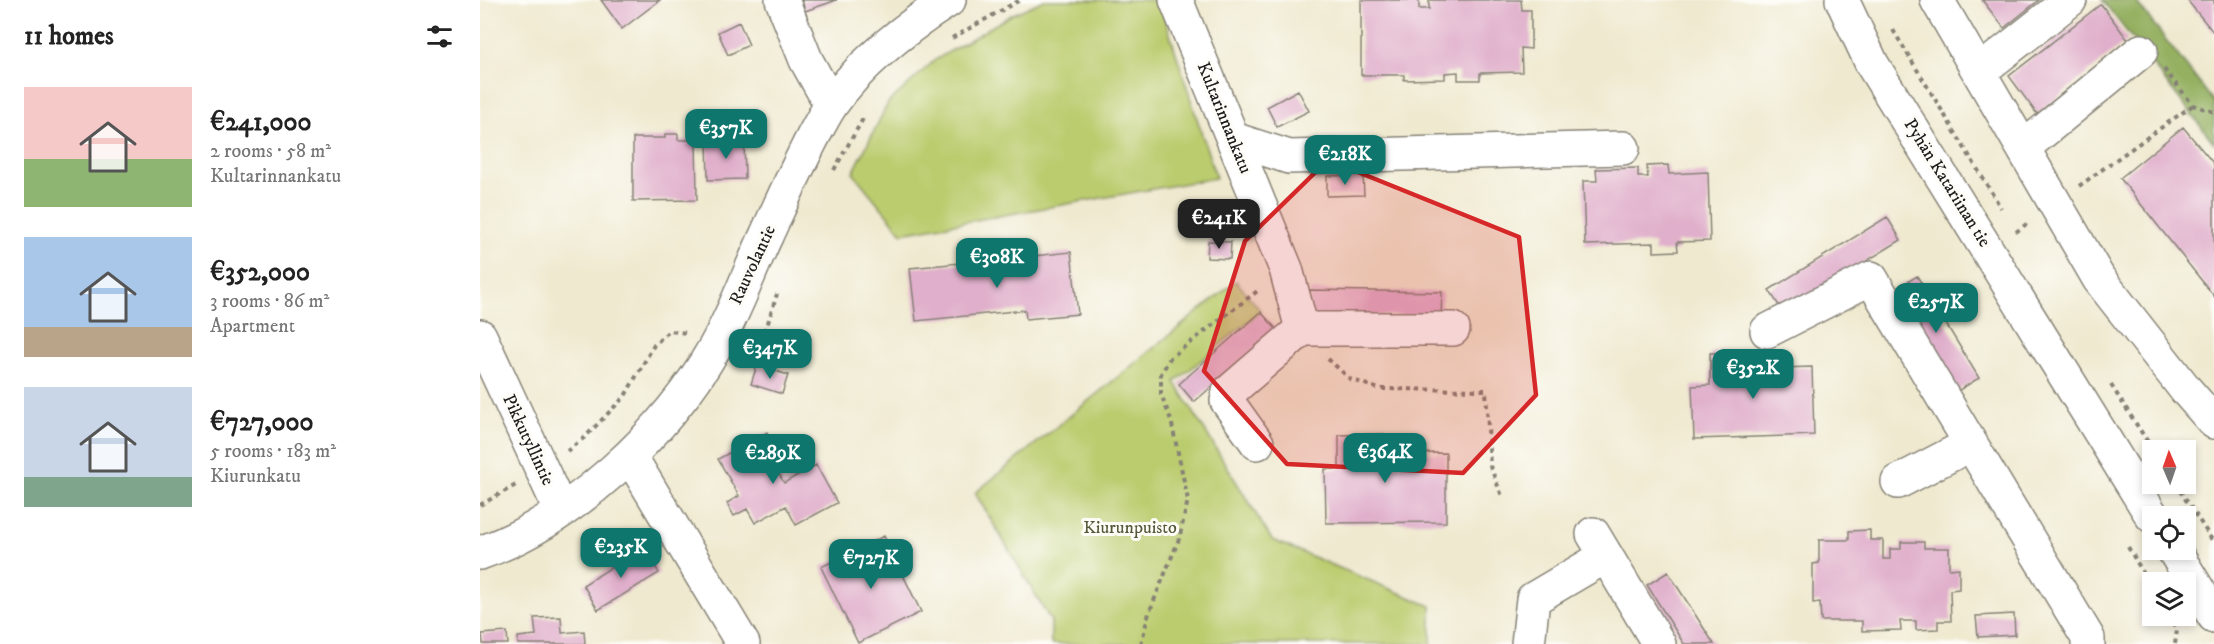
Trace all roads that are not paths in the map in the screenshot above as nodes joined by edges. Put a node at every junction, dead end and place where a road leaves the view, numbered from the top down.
1 (782, 0) edge
2 (949, 0) edge
3 (1842, 0) edge
4 (1937, 0) edge
5 (2070, 0) edge
6 (1186, 4) edge
7 (2141, 51) road end
8 (1979, 72) junction
9 (831, 105) junction
10 (1233, 139) junction
11 (1623, 147) dead end
12 (2023, 148) junction
13 (1302, 329) junction
14 (1454, 329) dead end
15 (1767, 331) dead end
16 (480, 336) edge
17 (2214, 422) edge
18 (1257, 443) dead end
19 (1971, 444) junction
20 (630, 456) junction
21 (1898, 482) dead end
22 (2146, 506) edge
23 (561, 511) junction
24 (480, 553) edge
25 (2180, 560) edge
26 (2214, 616) edge
27 (743, 644) edge
28 (1528, 644) edge
29 (1659, 644) edge
30 (2088, 644) edge

1 - 9 street
2 - 9 street, Rauvolantie
3 - 22 street, Pyhän Katariinan tie
4 - 8 street
5 - 8 street
6 - 10 street, Kultarinnankatu
7 - 12 street
8 - 12 street
9 - 20 street, Rauvolantie
10 - 11 street
10 - 13 street, Kultarinnankatu
12 - 17 street
13 - 14 street
13 - 18 street
15 - 19 street
16 - 23 street, Pikkutyllintie
19 - 21 street
19 - 30 street
20 - 23 street, Rauvolantie
20 - 27 street
23 - 24 street, Rauvolantie
25 - 26 street
28 - 29 street

